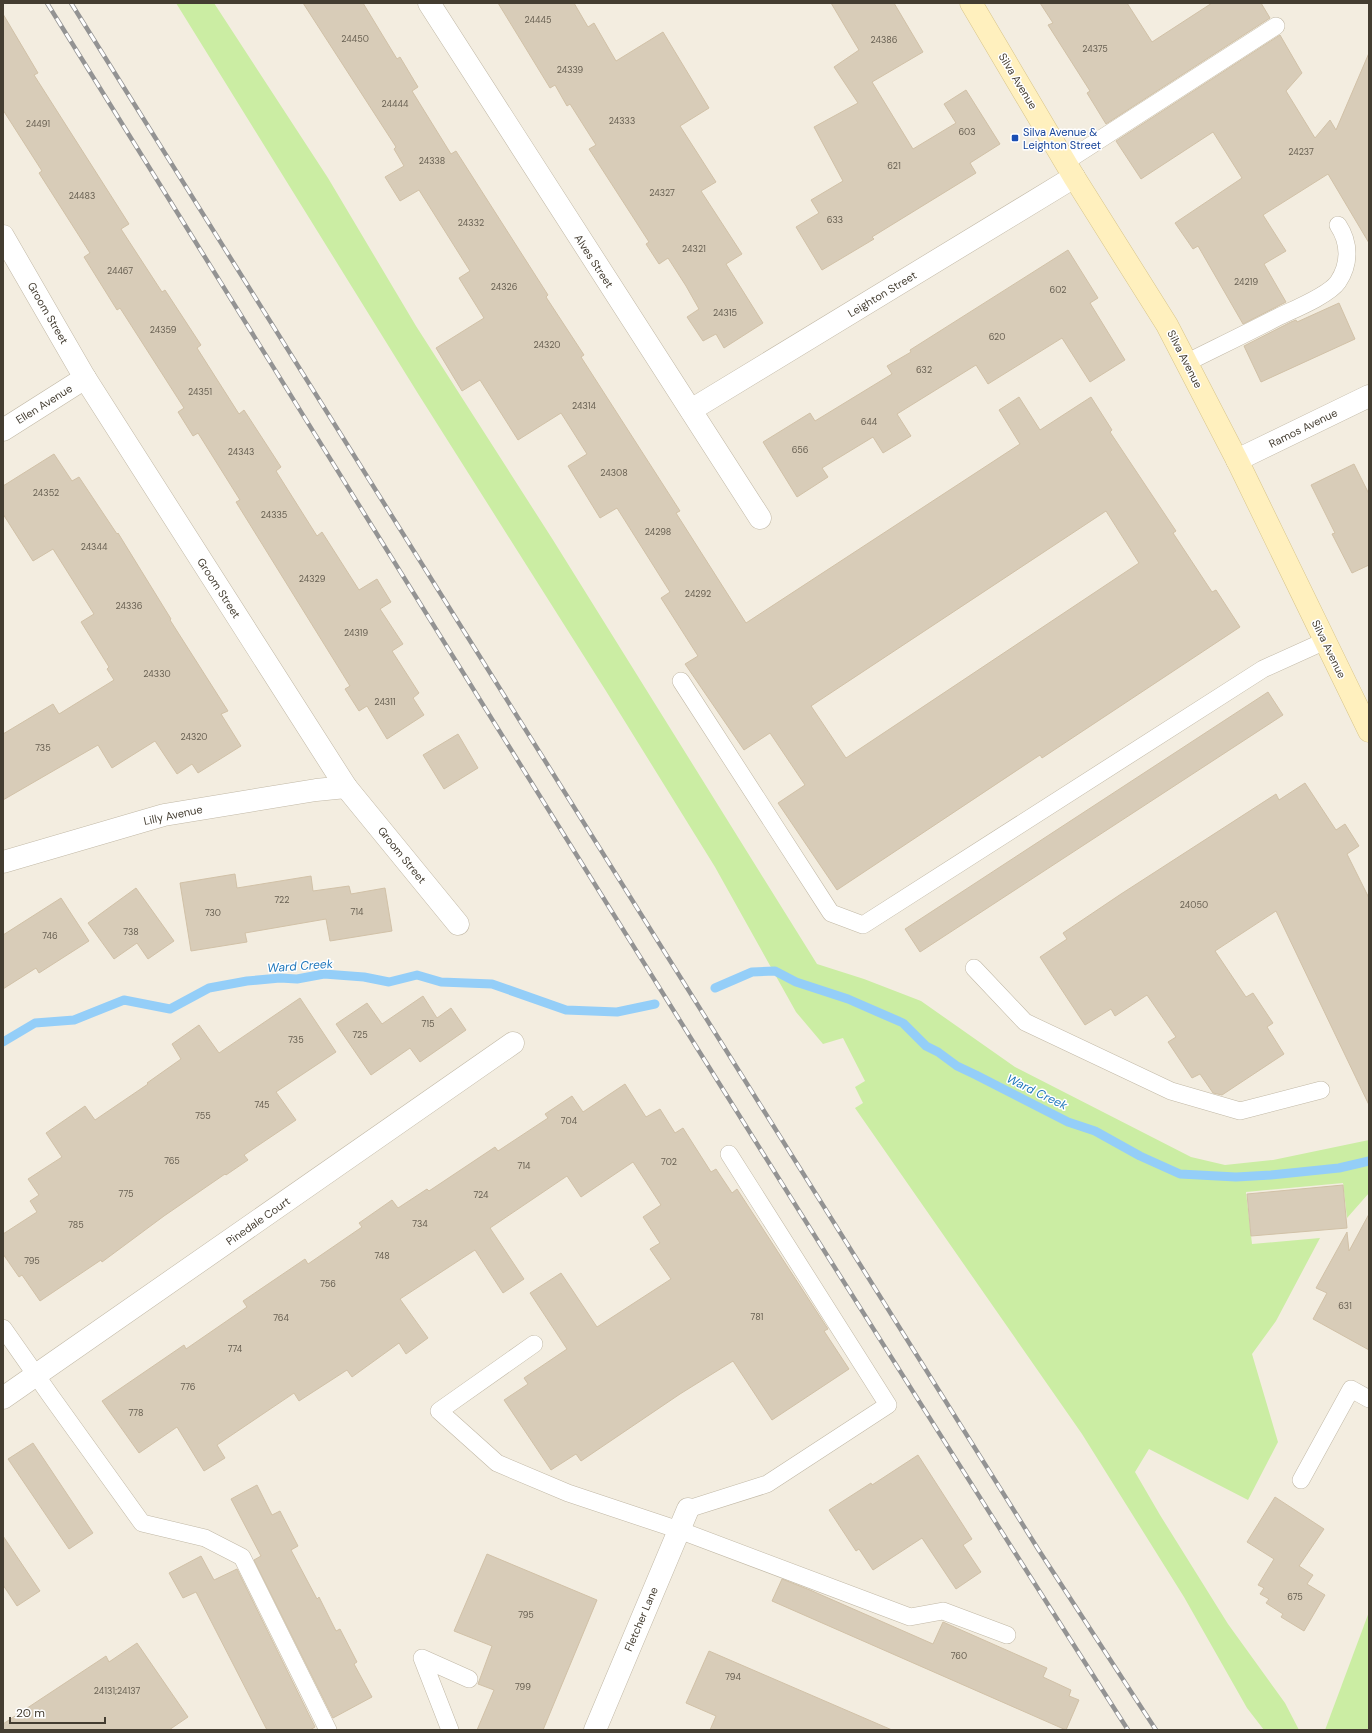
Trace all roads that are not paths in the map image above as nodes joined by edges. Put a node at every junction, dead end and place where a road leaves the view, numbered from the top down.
1 (429, 3) edge
2 (971, 3) edge
3 (1276, 26) dead end
4 (1070, 170) junction
5 (1338, 225) dead end
6 (3, 236) edge
7 (1186, 362) junction
8 (85, 378) junction
9 (1369, 396) edge
10 (691, 410) junction
11 (3, 430) edge
12 (1237, 460) junction
13 (760, 518) dead end
14 (1325, 641) junction
15 (681, 681) dead end
16 (1369, 731) edge
17 (346, 787) junction
18 (3, 862) edge
19 (458, 924) dead end
20 (974, 968) dead end
21 (513, 1043) dead end
22 (1321, 1090) dead end
23 (729, 1154) dead end
24 (3, 1328) edge
25 (534, 1344) dead end
26 (36, 1376) junction
27 (3, 1398) edge
28 (1369, 1399) edge
29 (1301, 1480) dead end
30 (688, 1509) joint
31 (679, 1530) junction
32 (1007, 1635) dead end
33 (469, 1680) dead end
34 (328, 1730) edge
35 (450, 1730) edge
36 (595, 1730) edge

1 - 10 street, Alves Street
2 - 4 street, Silva Avenue
3 - 4 lane
4 - 7 street, Silva Avenue
4 - 10 street, Leighton Street
5 - 7 lane
6 - 8 street, Groom Street
7 - 12 street, Silva Avenue
8 - 11 street, Ellen Avenue
8 - 17 street, Groom Street
9 - 12 street, Ramos Avenue
10 - 13 street, Alves Street
12 - 14 street, Silva Avenue
14 - 15 lane
14 - 16 street, Silva Avenue
17 - 18 street, Lilly Avenue
17 - 19 street, Groom Street
20 - 22 lane
21 - 26 street, Pinedale Court
23 - 30 lane
24 - 26 lane
25 - 31 lane
26 - 27 street, Pinedale Court
26 - 34 lane
28 - 29 lane
30 - 31 street, Fletcher Lane
31 - 32 lane
31 - 36 street, Fletcher Lane
33 - 35 lane

